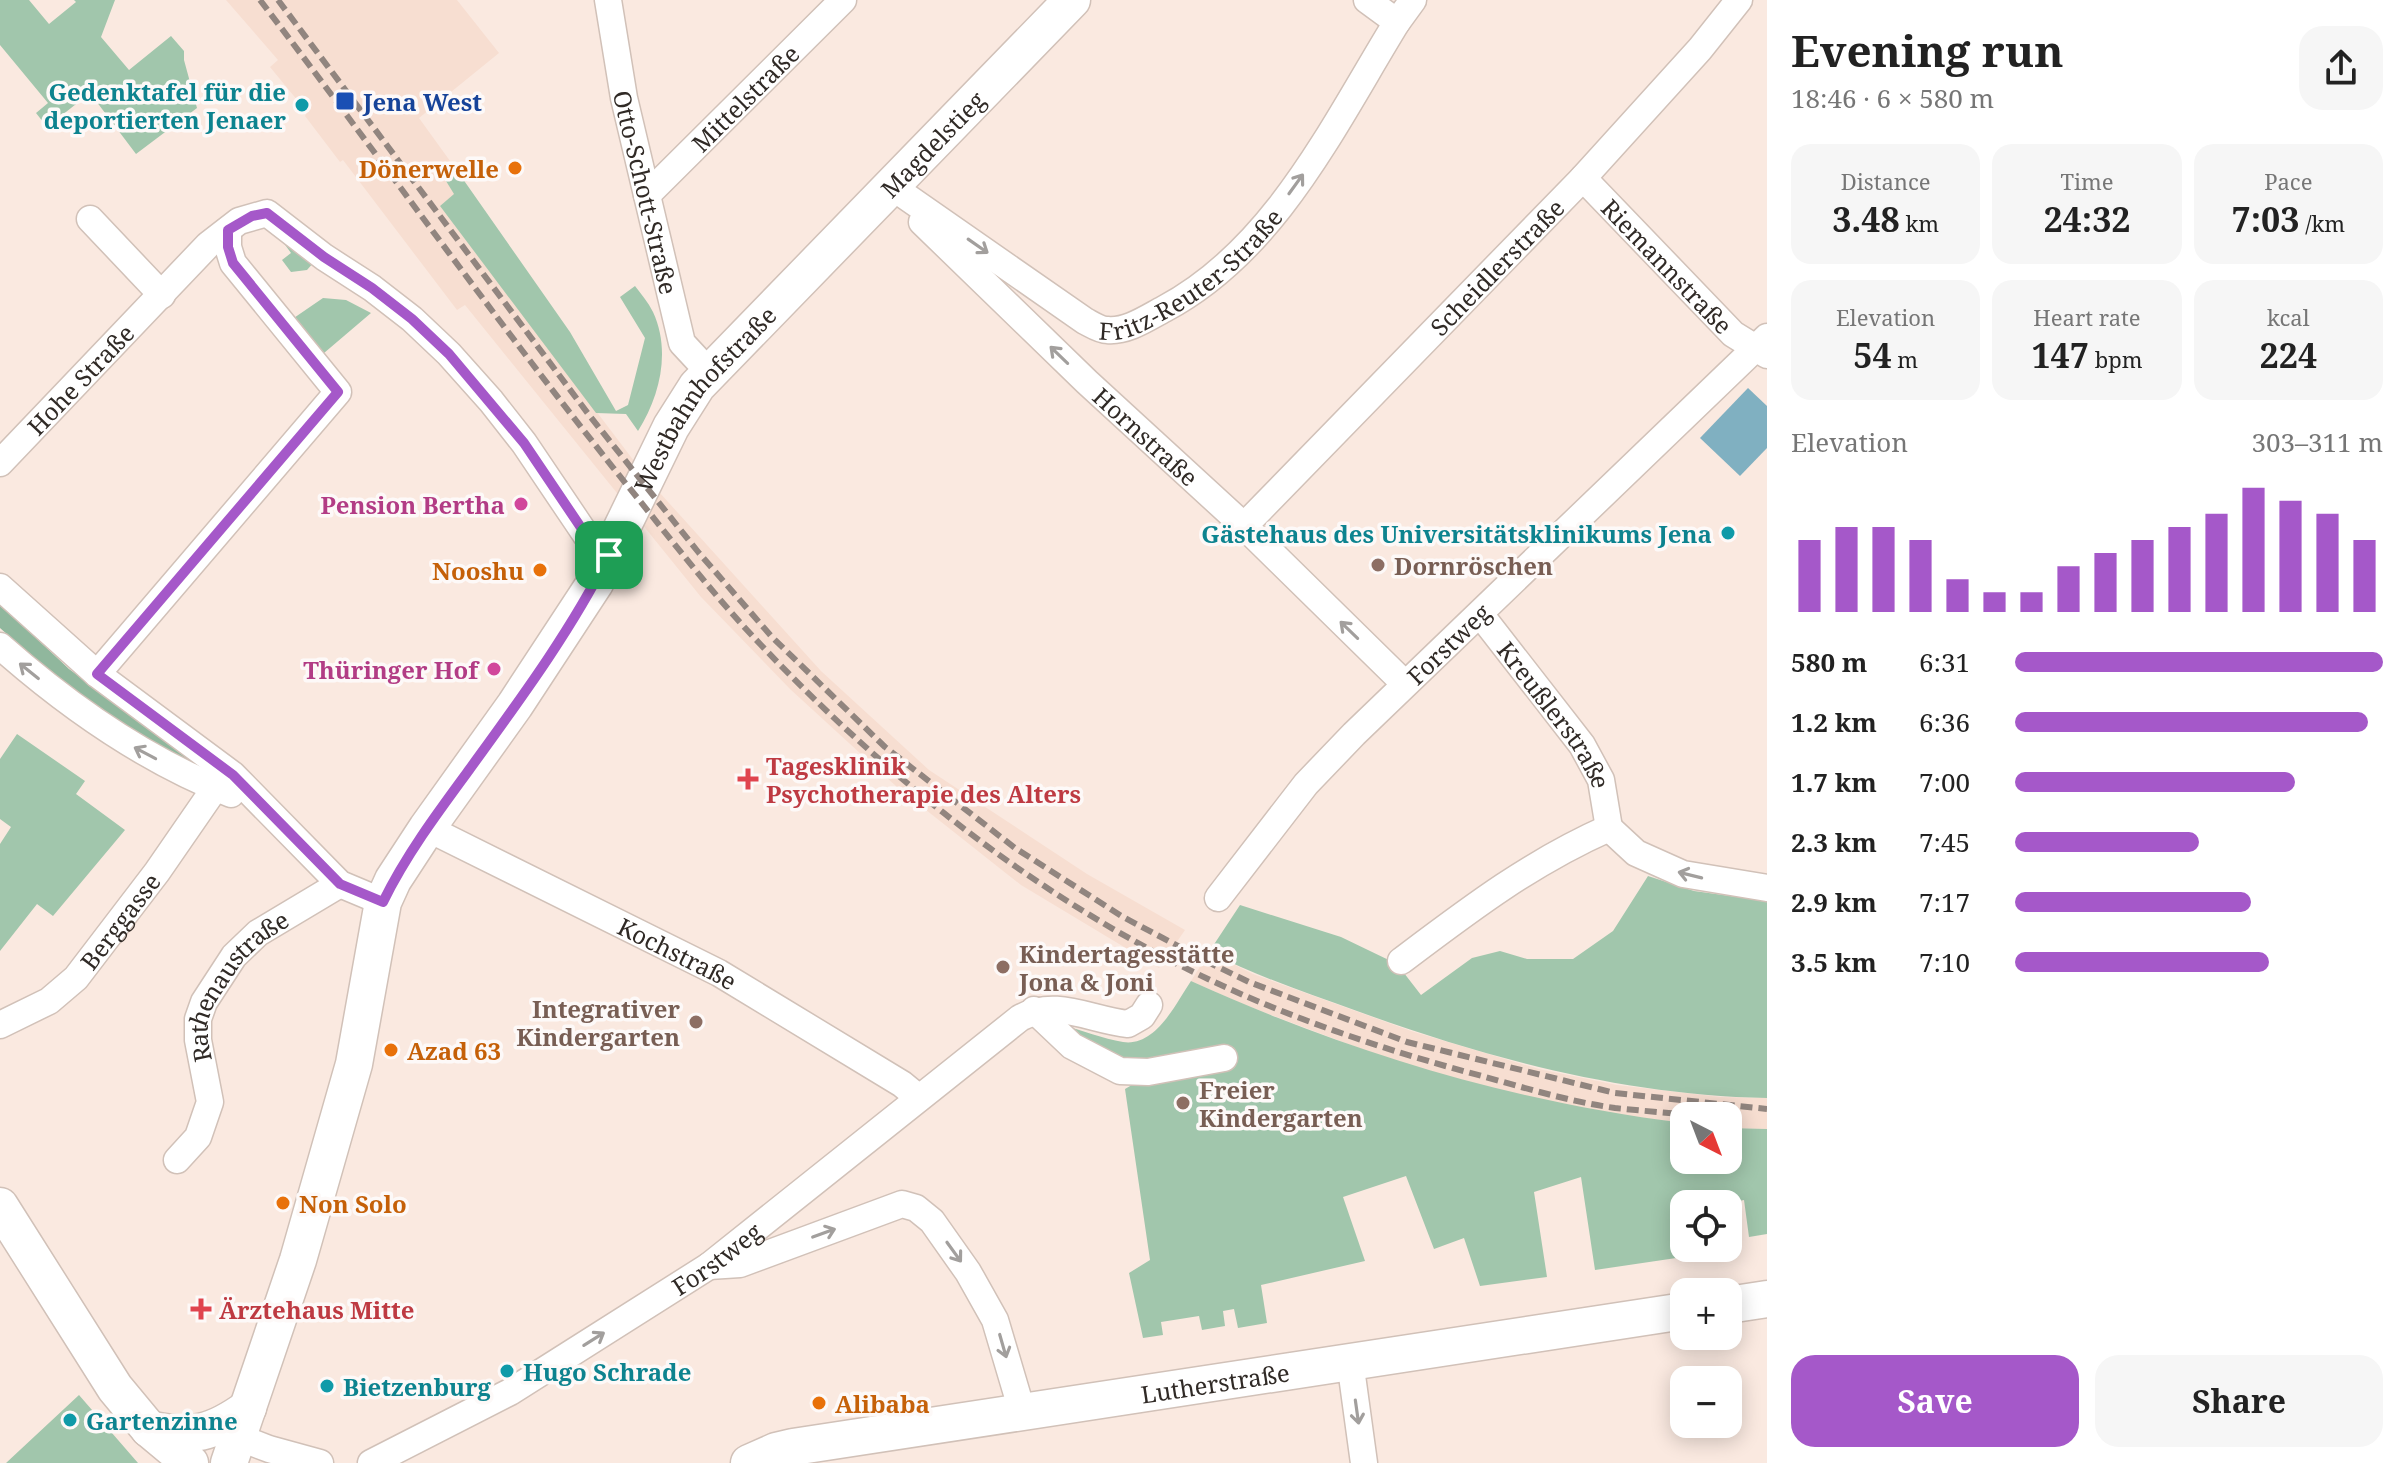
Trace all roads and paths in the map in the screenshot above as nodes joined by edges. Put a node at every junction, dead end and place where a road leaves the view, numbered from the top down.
1 (608, 0) edge
2 (843, 0) edge
3 (1072, 0) edge
4 (1367, 0) edge
5 (1413, 0) edge
6 (1739, 0) edge
7 (1397, 22) junction
8 (1583, 178) junction
9 (891, 186) junction
10 (647, 195) junction
11 (90, 219) dead end
12 (228, 230) junction
13 (793, 287) joint
14 (162, 295) junction
15 (1764, 347) edge
16 (709, 372) junction
17 (0, 463) edge
18 (1244, 526) junction
19 (609, 555) junction
20 (0, 587) edge
21 (1480, 614) junction
22 (0, 646) edge
23 (97, 674) junction
24 (1405, 684) junction
25 (215, 788) junction
26 (264, 807) junction
27 (427, 828) junction
28 (1609, 828) junction
29 (340, 884) junction
30 (1767, 888) edge
31 (1218, 898) dead end
32 (383, 902) junction
33 (1401, 961) dead end
34 (1149, 1005) dead end
35 (1034, 1010) junction
36 (0, 1025) edge
37 (1224, 1058) dead end
38 (919, 1098) junction
39 (177, 1160) dead end
40 (0, 1206) edge
41 (709, 1266) junction
42 (1767, 1299) edge
43 (1742, 1303) edge
44 (1670, 1313) edge
45 (1350, 1361) junction
46 (1022, 1411) junction
47 (149, 1429) junction
48 (238, 1436) edge
49 (190, 1463) edge
50 (320, 1463) edge
51 (371, 1463) edge
52 (749, 1463) edge
53 (1364, 1463) edge

1 - 10 street, Otto-Schott-Straße
2 - 10 street, Mittelstraße
3 - 9 main road, Magdelstieg
4 - 7 street
5 - 7 street, Fritz-Reuter-Straße
6 - 8 street, Scheidlerstraße
9 -> 7 street, Fritz-Reuter-Straße
8 - 15 street, Riemannstraße
8 - 18 street, Scheidlerstraße
9 - 13 main road, Magdelstieg
18 -> 9 street, Hornstraße
10 - 16 street, Otto-Schott-Straße
11 - 14 street
12 - 14 street, Hohe Straße
12 - 19 street, Hohe Straße
12 - 23 street
13 - 16 main road, Westbahnhofstraße
14 - 17 street, Hohe Straße
15 - 21 street, Forstweg
16 - 19 main road, Westbahnhofstraße
24 -> 18 street, Hornstraße
19 - 27 main road, Westbahnhofstraße
20 - 23 street
21 - 24 street, Forstweg
21 - 28 street, Kreußlerstraße
25 -> 22 street
23 - 26 street
24 - 31 street, Forstweg
25 - 26 street
25 - 36 street, Berggasse
26 - 29 street
27 - 32 main road, Westbahnhofstraße
27 - 38 street, Kochstraße
30 -> 28 street
28 - 33 street
29 - 32 street
29 - 39 street, Rathenaustraße
32 - 48 main road, Westbahnhofstraße
34 - 35 street
35 - 37 street
35 - 38 street, Forstweg
38 - 41 street, Forstweg
40 - 47 main road
41 -> 46 street
51 -> 41 street, Forstweg
42 - 43 main road
44 - 45 main road, Lutherstraße
45 - 46 main road, Lutherstraße
45 -> 53 street
46 - 52 main road, Lutherstraße
47 - 48 main road
47 - 49 main road
48 - 50 street

